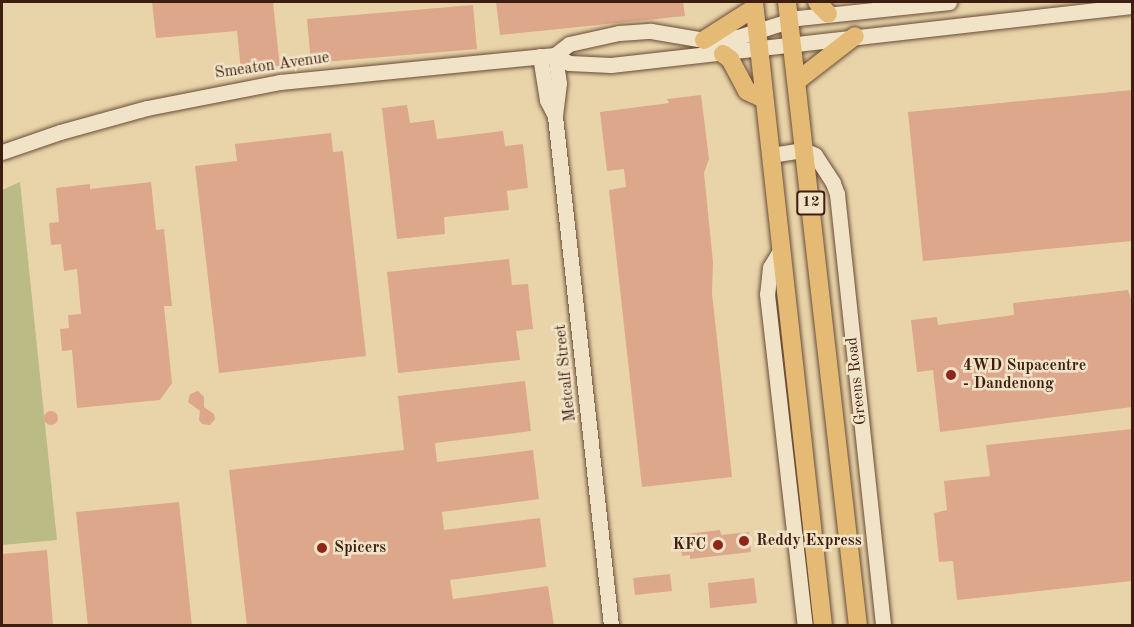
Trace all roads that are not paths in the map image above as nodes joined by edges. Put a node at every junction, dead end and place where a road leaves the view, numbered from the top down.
1 (949, 2) edge
2 (754, 5) edge
3 (1132, 6) edge
4 (823, 8) edge
5 (788, 10) edge
6 (855, 36) junction
7 (704, 40) junction
8 (758, 40) junction
9 (793, 43) junction
10 (723, 54) junction
11 (547, 56) junction
12 (797, 81) junction
13 (764, 99) junction
14 (804, 150) junction
15 (2, 152) edge
16 (771, 154) junction
17 (781, 249) junction
18 (854, 589) junction
19 (880, 599) junction
20 (611, 626) edge
21 (805, 626) edge
22 (823, 626) edge
23 (858, 626) edge
24 (883, 626) edge

1 - 4 street
2 - 7 main road
2 - 8 main road, 12
3 - 6 street
4 - 5 street
5 - 8 street
5 - 9 main road, Greens Road / 12
6 - 9 street
6 - 12 main road
7 - 8 street, Smeaton Avenue
7 - 11 street, Smeaton Avenue
8 - 9 street
8 - 10 street, Smeaton Avenue
8 - 13 main road, 12
9 - 12 main road, Greens Road / 12
10 - 11 street, Smeaton Avenue
10 - 13 main road
11 - 15 street, Smeaton Avenue
11 - 20 street, Metcalf Street
12 - 14 main road, Greens Road / 12
13 - 16 main road, 12
14 - 16 street
14 - 18 main road, Greens Road / 12
14 - 19 street, Greens Road
16 - 17 main road, 12
17 - 21 street
17 - 22 main road, 12
18 - 19 street
18 - 23 main road, Greens Road / 12
19 - 24 street, Greens Road

